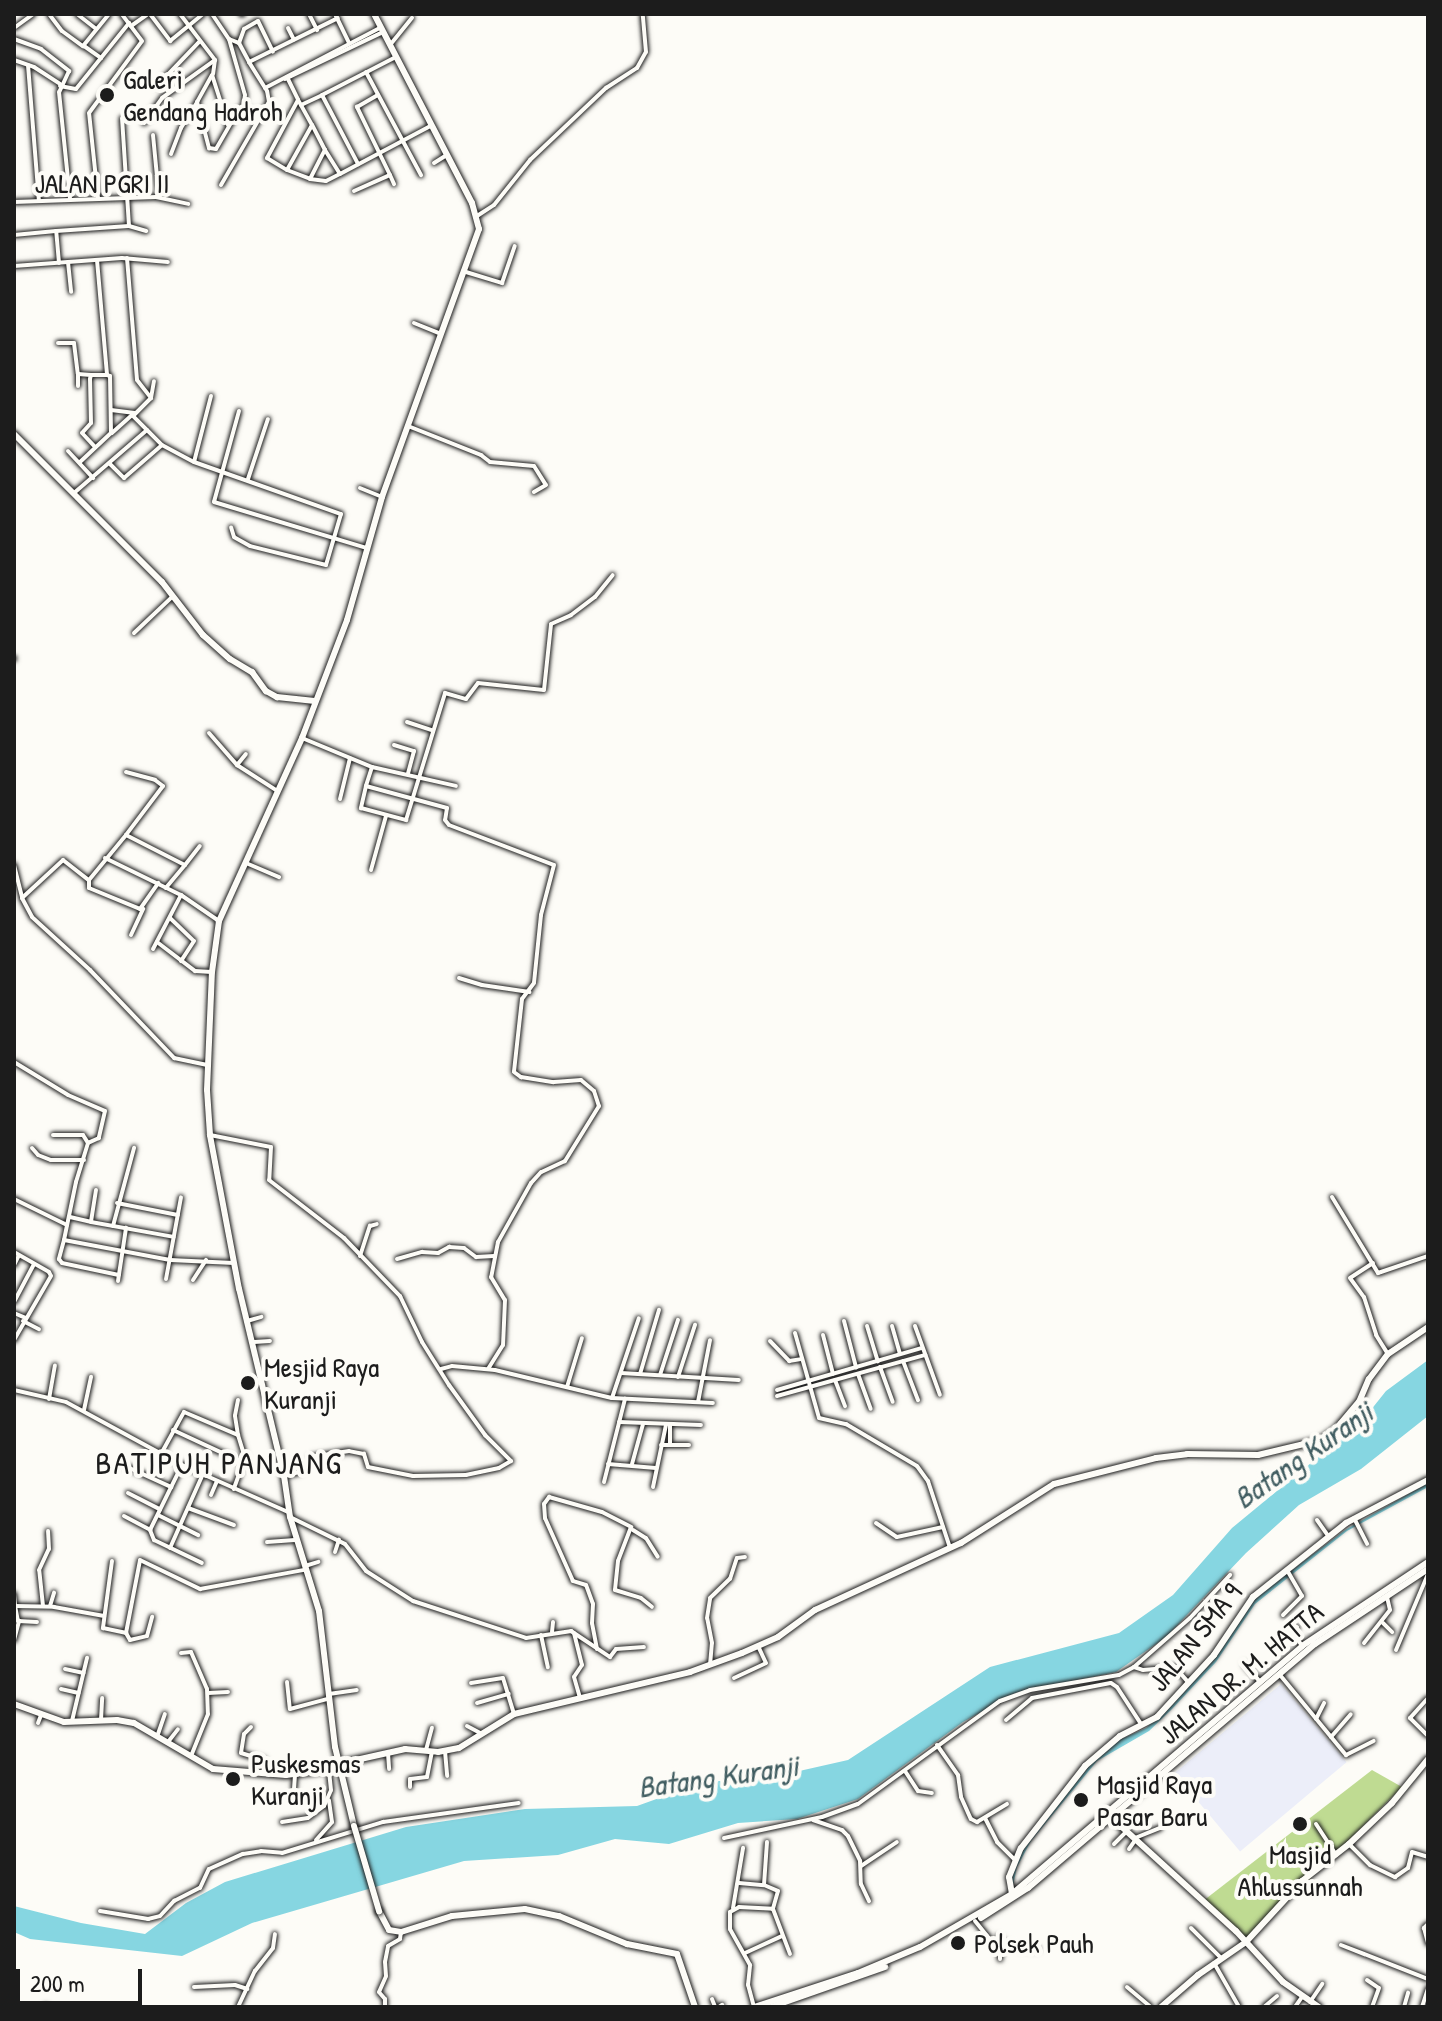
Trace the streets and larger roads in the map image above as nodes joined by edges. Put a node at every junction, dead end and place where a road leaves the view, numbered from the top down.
1 (33, 14) edge
2 (49, 14) edge
3 (77, 14) edge
4 (109, 14) edge
5 (122, 14) edge
6 (149, 14) edge
7 (180, 14) edge
8 (203, 14) edge
9 (212, 14) edge
10 (309, 14) edge
11 (374, 14) edge
12 (643, 14) edge
13 (337, 16) edge
14 (412, 18) dead end
15 (130, 24) junction
16 (188, 25) junction
17 (14, 28) edge
18 (288, 28) dead end
19 (96, 29) junction
20 (317, 30) junction
21 (382, 30) junction
22 (14, 39) edge
23 (229, 39) junction
24 (294, 40) junction
25 (200, 41) junction
26 (239, 43) junction
27 (349, 43) junction
28 (390, 45) junction
29 (83, 46) junction
30 (273, 52) junction
31 (396, 57) junction
32 (101, 58) junction
33 (14, 60) edge
34 (215, 60) junction
35 (249, 62) junction
36 (28, 65) junction
37 (366, 72) junction
38 (213, 74) junction
39 (287, 78) junction
40 (59, 85) junction
41 (157, 86) dead end
42 (265, 88) junction
43 (322, 95) junction
44 (378, 95) junction
45 (197, 102) junction
46 (300, 102) junction
47 (243, 109) junction
48 (263, 113) junction
49 (122, 118) dead end
50 (144, 123) dead end
51 (228, 125) junction
52 (312, 125) junction
53 (432, 125) junction
54 (153, 135) dead end
55 (402, 142) junction
56 (325, 150) junction
57 (379, 153) junction
58 (171, 154) dead end
59 (447, 155) junction
60 (434, 163) dead end
61 (358, 164) junction
62 (287, 170) junction
63 (340, 174) junction
64 (390, 175) junction
65 (421, 175) dead end
66 (310, 179) junction
67 (394, 184) dead end
68 (221, 185) dead end
69 (354, 191) dead end
70 (129, 197) junction
71 (159, 197) junction
72 (98, 198) junction
73 (70, 199) junction
74 (39, 201) junction
75 (15, 203) edge
76 (188, 204) dead end
77 (477, 216) junction
78 (129, 226) junction
79 (56, 231) junction
80 (146, 231) dead end
81 (14, 235) edge
82 (515, 246) dead end
83 (127, 258) junction
84 (97, 260) junction
85 (68, 262) junction
86 (168, 262) dead end
87 (59, 263) junction
88 (14, 266) edge
89 (466, 272) junction
90 (71, 292) dead end
91 (414, 323) dead end
92 (441, 334) junction
93 (58, 343) dead end
94 (78, 374) junction
95 (91, 375) junction
96 (107, 375) junction
97 (154, 381) dead end
98 (78, 386) dead end
99 (211, 396) dead end
100 (151, 398) junction
101 (111, 410) junction
102 (239, 411) dead end
103 (134, 414) junction
104 (268, 419) dead end
105 (407, 425) junction
106 (147, 430) junction
107 (111, 433) junction
108 (14, 434) edge
109 (162, 445) junction
110 (95, 447) junction
111 (68, 451) dead end
112 (80, 462) junction
113 (194, 462) junction
114 (110, 464) junction
115 (220, 472) junction
116 (93, 478) junction
117 (248, 479) junction
118 (360, 488) dead end
119 (534, 492) dead end
120 (74, 493) junction
121 (382, 497) junction
122 (231, 527) dead end
123 (334, 540) junction
124 (368, 549) junction
125 (613, 575) dead end
126 (173, 596) junction
127 (134, 633) dead end
128 (315, 701) junction
129 (407, 722) dead end
130 (432, 730) junction
131 (209, 733) dead end
132 (302, 738) junction
133 (394, 745) dead end
134 (414, 751) junction
135 (425, 752) junction
136 (246, 754) dead end
137 (350, 758) junction
138 (237, 765) junction
139 (372, 767) junction
140 (126, 772) dead end
141 (408, 774) junction
142 (419, 777) junction
143 (366, 786) junction
144 (456, 786) dead end
145 (276, 790) junction
146 (340, 799) dead end
147 (412, 799) junction
148 (386, 816) junction
149 (126, 835) junction
150 (200, 846) dead end
151 (105, 858) junction
152 (244, 862) junction
153 (14, 865) edge
154 (185, 865) junction
155 (371, 870) dead end
156 (279, 877) dead end
157 (89, 880) junction
158 (158, 883) junction
159 (166, 888) junction
160 (181, 895) junction
161 (22, 898) junction
162 (143, 909) junction
163 (169, 918) junction
164 (219, 921) junction
165 (131, 935) dead end
166 (157, 942) junction
167 (153, 949) dead end
168 (181, 961) junction
169 (212, 972) junction
170 (459, 978) dead end
171 (529, 992) junction
172 (14, 1062) edge
173 (209, 1064) junction
174 (53, 1135) dead end
175 (210, 1135) junction
176 (88, 1143) junction
177 (32, 1148) dead end
178 (134, 1148) dead end
179 (84, 1160) junction
180 (96, 1190) dead end
181 (181, 1197) dead end
182 (1332, 1197) dead end
183 (14, 1199) edge
184 (117, 1203) junction
185 (178, 1215) junction
186 (70, 1217) junction
187 (91, 1222) junction
188 (377, 1224) dead end
189 (67, 1225) junction
190 (113, 1226) junction
191 (126, 1228) junction
192 (174, 1237) junction
193 (64, 1240) junction
194 (123, 1252) junction
195 (16, 1253) edge
196 (360, 1256) junction
197 (494, 1256) junction
198 (1428, 1256) edge
199 (397, 1259) dead end
200 (170, 1260) junction
201 (206, 1260) junction
202 (234, 1263) junction
203 (1373, 1263) junction
204 (34, 1264) junction
205 (14, 1265) edge
206 (166, 1279) dead end
207 (193, 1280) dead end
208 (14, 1302) edge
209 (659, 1310) dead end
210 (14, 1313) edge
211 (261, 1317) dead end
212 (639, 1318) dead end
213 (25, 1320) junction
214 (678, 1320) dead end
215 (247, 1321) junction
216 (844, 1321) dead end
217 (695, 1325) dead end
218 (867, 1326) dead end
219 (892, 1326) dead end
220 (915, 1326) dead end
221 (1428, 1326) edge
222 (39, 1329) dead end
223 (795, 1333) dead end
224 (823, 1335) dead end
225 (582, 1338) dead end
226 (14, 1340) edge
227 (710, 1340) dead end
228 (270, 1341) dead end
229 (770, 1341) dead end
230 (254, 1342) junction
231 (922, 1348) junction
232 (1388, 1354) junction
233 (900, 1355) junction
234 (925, 1355) junction
235 (801, 1359) junction
236 (878, 1361) junction
237 (903, 1361) junction
238 (55, 1366) dead end
239 (856, 1367) junction
240 (880, 1367) junction
241 (441, 1369) junction
242 (488, 1369) junction
243 (621, 1373) junction
244 (640, 1374) junction
245 (833, 1374) junction
246 (858, 1374) junction
247 (660, 1375) junction
248 (91, 1377) dead end
249 (678, 1377) junction
250 (700, 1378) junction
251 (739, 1380) dead end
252 (835, 1380) junction
253 (808, 1384) junction
254 (567, 1387) junction
255 (14, 1390) edge
256 (777, 1393) dead end
257 (940, 1395) dead end
258 (612, 1398) junction
259 (49, 1399) junction
260 (625, 1399) junction
261 (238, 1400) dead end
262 (918, 1400) dead end
263 (698, 1402) junction
264 (893, 1402) dead end
265 (713, 1403) dead end
266 (845, 1406) dead end
267 (871, 1409) dead end
268 (84, 1410) junction
269 (619, 1422) junction
270 (643, 1424) junction
271 (668, 1425) junction
272 (701, 1425) dead end
273 (173, 1430) junction
274 (238, 1435) junction
275 (661, 1445) junction
276 (670, 1445) junction
277 (689, 1445) dead end
278 (161, 1454) junction
279 (244, 1463) junction
280 (608, 1464) junction
281 (182, 1465) junction
282 (632, 1465) junction
283 (125, 1466) dead end
284 (656, 1468) junction
285 (203, 1474) junction
286 (284, 1476) junction
287 (1428, 1480) edge
288 (217, 1481) junction
289 (604, 1482) dead end
290 (171, 1487) junction
291 (653, 1487) dead end
292 (234, 1489) junction
293 (128, 1493) dead end
294 (211, 1495) dead end
295 (188, 1508) junction
296 (159, 1512) junction
297 (289, 1515) junction
298 (124, 1516) dead end
299 (1317, 1520) dead end
300 (876, 1523) dead end
301 (1356, 1523) junction
302 (234, 1525) dead end
303 (180, 1526) junction
304 (943, 1527) junction
305 (150, 1530) junction
306 (633, 1530) junction
307 (48, 1531) dead end
308 (198, 1535) dead end
309 (1329, 1537) junction
310 (295, 1540) junction
311 (339, 1540) junction
312 (267, 1542) dead end
313 (1367, 1544) dead end
314 (170, 1548) junction
315 (950, 1548) junction
316 (335, 1552) dead end
317 (658, 1557) dead end
318 (745, 1557) dead end
319 (112, 1561) dead end
320 (318, 1562) dead end
321 (202, 1563) dead end
322 (303, 1568) junction
323 (1426, 1570) edge
324 (1289, 1572) junction
325 (1230, 1575) dead end
326 (54, 1593) dead end
327 (14, 1594) edge
328 (1387, 1597) junction
329 (15, 1606) edge
330 (50, 1606) junction
331 (43, 1607) junction
332 (652, 1607) dead end
333 (1283, 1615) dead end
334 (104, 1616) junction
335 (152, 1617) dead end
336 (19, 1621) junction
337 (37, 1622) dead end
338 (553, 1622) dead end
339 (1383, 1623) junction
340 (1297, 1627) dead end
341 (552, 1632) junction
342 (573, 1632) junction
343 (1392, 1632) dead end
344 (126, 1633) junction
345 (541, 1635) junction
346 (14, 1640) edge
347 (1364, 1643) dead end
348 (644, 1647) dead end
349 (760, 1649) junction
350 (1301, 1650) junction
351 (1396, 1650) dead end
352 (598, 1651) junction
353 (181, 1653) dead end
354 (87, 1658) dead end
355 (1245, 1664) dead end
356 (710, 1665) junction
357 (548, 1667) dead end
358 (1134, 1667) junction
359 (65, 1669) dead end
360 (84, 1673) junction
361 (1280, 1675) junction
362 (734, 1678) dead end
363 (1187, 1681) junction
364 (287, 1682) dead end
365 (1260, 1682) junction
366 (471, 1683) dead end
367 (61, 1689) dead end
368 (357, 1690) dead end
369 (228, 1692) dead end
370 (79, 1693) junction
371 (208, 1693) junction
372 (509, 1694) junction
373 (327, 1696) junction
374 (102, 1698) dead end
375 (580, 1698) junction
376 (1428, 1698) edge
377 (477, 1703) dead end
378 (1324, 1703) dead end
379 (14, 1704) edge
380 (165, 1714) dead end
381 (514, 1714) junction
382 (1351, 1714) dead end
383 (1316, 1719) junction
384 (101, 1720) junction
385 (1006, 1720) dead end
386 (71, 1723) junction
387 (467, 1726) dead end
388 (1142, 1726) junction
389 (251, 1727) dead end
390 (432, 1728) dead end
391 (178, 1729) dead end
392 (158, 1734) junction
393 (482, 1735) junction
394 (1428, 1736) edge
395 (1331, 1737) junction
396 (1374, 1741) dead end
397 (168, 1742) junction
398 (937, 1745) junction
399 (429, 1751) junction
400 (445, 1751) junction
401 (388, 1753) junction
402 (190, 1758) junction
403 (1427, 1762) edge
404 (339, 1766) junction
405 (389, 1769) dead end
406 (329, 1770) junction
407 (905, 1771) junction
408 (1162, 1773) junction
409 (265, 1774) junction
410 (295, 1774) junction
411 (447, 1776) dead end
412 (410, 1787) dead end
413 (294, 1789) dead end
414 (932, 1793) dead end
415 (329, 1797) junction
416 (519, 1803) dead end
417 (1007, 1804) dead end
418 (1111, 1817) junction
419 (985, 1818) junction
420 (811, 1820) junction
421 (282, 1822) dead end
422 (1316, 1824) dead end
423 (1160, 1828) dead end
424 (1127, 1831) junction
425 (724, 1838) dead end
426 (1136, 1839) junction
427 (767, 1842) dead end
428 (897, 1842) dead end
429 (313, 1843) junction
430 (1114, 1844) dead end
431 (1349, 1844) junction
432 (743, 1848) dead end
433 (1129, 1849) dead end
434 (1336, 1855) junction
435 (1428, 1857) edge
436 (1015, 1860) junction
437 (861, 1866) junction
438 (738, 1883) junction
439 (764, 1885) junction
440 (1012, 1894) junction
441 (869, 1901) dead end
442 (733, 1908) junction
443 (773, 1909) junction
444 (100, 1911) dead end
445 (975, 1921) junction
446 (1428, 1924) edge
447 (1191, 1928) dead end
448 (955, 1931) junction
449 (401, 1932) junction
450 (275, 1934) dead end
451 (782, 1936) junction
452 (998, 1937) dead end
453 (1246, 1942) junction
454 (1428, 1943) edge
455 (1341, 1945) dead end
456 (1007, 1946) junction
457 (1038, 1949) dead end
458 (1000, 1952) junction
459 (745, 1953) junction
460 (790, 1954) dead end
461 (1221, 1958) junction
462 (1000, 1959) dead end
463 (1214, 1963) junction
464 (852, 1978) junction
465 (1428, 1979) edge
466 (1367, 1980) dead end
467 (1322, 1984) dead end
468 (194, 1987) dead end
469 (1127, 1987) dead end
470 (1428, 1988) edge
471 (247, 1989) junction
472 (1408, 1993) dead end
473 (1277, 1996) dead end
474 (1302, 1997) junction
475 (712, 1999) dead end
476 (1310, 2002) junction
477 (719, 2006) edge
478 (238, 2007) edge
479 (385, 2007) edge
480 (695, 2007) edge
481 (754, 2007) edge
482 (771, 2007) edge
483 (1151, 2007) edge
484 (1162, 2007) edge
485 (1239, 2007) edge
486 (1264, 2007) edge
487 (1295, 2007) edge
488 (1319, 2007) edge
489 (1372, 2007) edge
490 (1404, 2007) edge
491 (1422, 2007) edge

1 - 17 street
2 - 29 street
3 - 19 street
4 - 19 street
5 - 15 street
6 - 15 street
6 - 16 street
7 - 16 street
8 - 16 street
9 - 23 street
10 - 20 street
11 - 21 street
12 - 77 street
13 - 20 street
13 - 27 street
14 - 28 street
15 - 32 street
15 - 72 street
16 - 25 street
18 - 24 street
19 - 29 street
20 - 24 street
21 - 27 street
21 - 28 street
21 - 39 street
22 - 40 street
23 - 26 street
23 - 47 street
24 - 30 street
25 - 34 street
25 - 41 street
26 - 30 street
26 - 35 street
27 - 39 street
28 - 31 street
29 - 32 street
30 - 35 street
31 - 37 street
31 - 53 street
32 - 40 street
33 - 36 street
34 - 38 street
34 - 50 street
35 - 42 street
36 - 40 street
36 - 74 street
37 - 43 street
37 - 44 street
38 - 45 street
38 - 51 street
39 - 42 street
39 - 46 street
40 - 73 street
42 - 48 street
43 - 46 street
43 - 61 street
44 - 55 street
44 - 57 street
45 - 51 street
45 - 58 street
46 - 52 street
46 - 62 street
47 - 48 street
47 - 51 street
48 - 68 street
49 - 70 street
52 - 56 street
52 - 62 street
53 - 55 street
53 - 59 street
54 - 71 street
55 - 57 street
55 - 65 street
56 - 63 street
56 - 66 street
57 - 61 street
57 - 64 street
59 - 60 street
59 - 77 street
61 - 63 street
62 - 66 street
63 - 66 street
64 - 67 street
64 - 69 street
70 - 71 street, JALAN PGRI II
70 - 72 street, JALAN PGRI II
70 - 78 street
71 - 76 street, JALAN PGRI II
72 - 73 street, JALAN PGRI II
73 - 74 street, JALAN PGRI II
74 - 75 street, JALAN PGRI II
77 - 89 street
78 - 79 street
78 - 80 street
79 - 81 street
79 - 87 street
82 - 89 street
83 - 84 street
83 - 86 street
83 - 100 street
84 - 85 street
84 - 96 street
85 - 87 street
85 - 90 street
87 - 88 street
89 - 92 street
91 - 92 street
92 - 105 street
93 - 94 street
94 - 95 street
94 - 98 street
95 - 96 street
95 - 110 street
96 - 101 street
97 - 100 street
99 - 113 street
100 - 103 street
101 - 103 street
101 - 107 street
102 - 115 street
103 - 106 street
103 - 107 street
104 - 117 street
105 - 119 street
105 - 121 street
106 - 109 street
106 - 114 street
107 - 110 street
108 - 120 street
109 - 113 street
109 - 114 street
110 - 112 street
111 - 112 street
112 - 116 street
113 - 115 street
114 - 116 street
115 - 117 street
115 - 123 street
116 - 120 street
117 - 123 street
118 - 121 street
120 - 126 street
121 - 124 street
122 - 123 street
123 - 124 street
124 - 128 street
125 - 130 street
126 - 127 street
126 - 128 street
128 - 132 street
129 - 130 street
130 - 135 street
131 - 138 street
132 - 137 street
132 - 145 street
133 - 134 street
134 - 135 street
134 - 141 street
135 - 142 street
136 - 138 street
137 - 139 street
137 - 146 street
138 - 145 street
139 - 141 street
139 - 143 street
140 - 149 street
141 - 142 street
142 - 144 street
142 - 147 street
143 - 147 street
143 - 148 street
145 - 152 street
147 - 148 street
147 - 171 street
148 - 155 street
149 - 151 street
149 - 154 street
150 - 154 street
151 - 157 street
151 - 158 street
152 - 156 street
152 - 164 street
153 - 161 street
154 - 159 street
157 - 161 street
157 - 162 street
158 - 159 street
158 - 162 street
159 - 160 street
160 - 163 street
160 - 164 street
161 - 173 street
162 - 165 street
163 - 166 street
163 - 168 street
164 - 169 street
166 - 167 street
166 - 168 street
168 - 169 street
169 - 173 street
170 - 171 street
171 - 197 street
172 - 176 street
173 - 175 street
174 - 176 street
175 - 196 street
175 - 202 street
176 - 179 street
177 - 179 street
178 - 184 street
179 - 186 street
180 - 187 street
181 - 185 street
182 - 203 street
183 - 189 street
184 - 185 street
184 - 190 street
185 - 192 street
186 - 187 street
186 - 189 street
187 - 190 street
188 - 196 street
189 - 193 street
190 - 191 street
191 - 192 street
191 - 194 street
192 - 200 street
193 - 194 street
193 - 194 street
194 - 200 street
195 - 204 street
195 - 205 street
196 - 241 street
197 - 199 street
197 - 242 street
198 - 203 street
200 - 201 street
200 - 206 street
201 - 202 street
201 - 207 street
202 - 215 street
203 - 232 street
204 - 208 street
204 - 213 street
209 - 244 street
210 - 213 street
211 - 215 street
212 - 243 street
213 - 222 street
213 - 226 street
214 - 247 street
215 - 230 street
216 - 239 street
217 - 249 street
218 - 236 street
219 - 233 street
220 - 231 street
221 - 232 street
223 - 235 street
224 - 245 street
225 - 254 street
227 - 250 street
228 - 230 street
229 - 235 street
230 - 286 street
231 - 233 street
231 - 234 street
232 - 315 street
233 - 236 street
234 - 237 street
234 - 257 street
235 - 253 street
236 - 239 street
237 - 240 street
237 - 262 street
238 - 259 street
239 - 245 street
240 - 246 street
240 - 264 street
241 - 242 street
241 - 286 street
242 - 254 street
243 - 244 street
243 - 258 street
244 - 247 street
245 - 253 street
246 - 252 street
246 - 267 street
247 - 249 street
248 - 268 street
249 - 250 street
250 - 251 street
250 - 263 street
252 - 253 street
252 - 266 street
253 - 256 street
253 - 304 street
254 - 258 street
255 - 259 street
258 - 260 street
259 - 268 street
260 - 263 street
260 - 269 street
261 - 274 street
263 - 265 street
268 - 278 street
269 - 270 street
269 - 280 street
270 - 271 street
270 - 282 street
271 - 272 street
271 - 275 street
271 - 276 street
273 - 274 street
273 - 278 street
273 - 279 street
274 - 279 street
275 - 276 street
275 - 284 street
276 - 277 street
278 - 281 street
279 - 292 street
280 - 282 street
280 - 289 street
281 - 285 street
281 - 290 street
282 - 284 street
283 - 290 street
284 - 291 street
285 - 288 street
285 - 295 street
286 - 297 street
287 - 301 street, JALAN SMA 9
288 - 292 street
288 - 294 street
290 - 296 street
292 - 297 street
293 - 296 street
295 - 302 street
295 - 303 street
296 - 303 street
296 - 305 street
297 - 310 street
297 - 311 street
298 - 305 street
299 - 309 street
300 - 304 street
301 - 309 street, JALAN SMA 9
301 - 313 street
303 - 308 street
303 - 314 street
304 - 315 street
305 - 314 street
306 - 317 street
306 - 332 street
306 - 352 street
307 - 331 street
309 - 324 street, JALAN SMA 9
310 - 312 street
310 - 322 street
311 - 316 street
311 - 345 street
314 - 321 street
315 - 349 street
318 - 356 street
319 - 334 street
320 - 322 street
322 - 344 street
322 - 373 street
323 - 328 street, JALAN DR. M. HATTA
323 - 350 street, JALAN DR. M. HATTA
323 - 351 street
324 - 333 street
324 - 363 street, JALAN SMA 9
325 - 358 street
326 - 330 street
327 - 329 street
328 - 339 street
328 - 350 street, JALAN DR. M. HATTA
329 - 331 street
329 - 336 street
330 - 331 street
330 - 334 street
334 - 344 street
335 - 344 street
336 - 337 street
336 - 346 street
338 - 341 street
339 - 343 street
339 - 347 street
340 - 350 street
341 - 342 street
341 - 345 street
342 - 352 street
342 - 375 street
345 - 357 street
348 - 352 street
349 - 356 street
349 - 362 street
350 - 361 street, JALAN DR. M. HATTA
350 - 365 street, JALAN DR. M. HATTA
353 - 371 street
354 - 360 street
355 - 365 street
356 - 375 street
358 - 363 street
358 - 398 street
359 - 360 street
360 - 370 street
361 - 383 street
361 - 408 street, JALAN DR. M. HATTA
363 - 388 street, JALAN SMA 9
364 - 373 street
365 - 408 street, JALAN DR. M. HATTA
366 - 372 street
367 - 370 street
368 - 373 street
369 - 371 street
370 - 386 street
371 - 402 street
372 - 377 street
372 - 381 street
373 - 404 street
374 - 384 street
375 - 381 street
376 - 394 street
378 - 383 street
379 - 386 street
380 - 392 street
381 - 393 street
382 - 395 street
383 - 395 street
384 - 386 street
384 - 392 street
385 - 388 street
387 - 393 street
388 - 436 street, JALAN SMA 9
389 - 409 street
390 - 399 street
391 - 397 street
392 - 397 street
393 - 400 street
395 - 396 street
397 - 402 street
398 - 407 street
398 - 419 street
399 - 400 street
399 - 401 street
399 - 412 street
400 - 411 street
401 - 404 street
401 - 405 street
402 - 409 street
403 - 431 street
404 - 406 street
404 - 449 street, bridge
406 - 410 street
406 - 415 street
407 - 414 street
407 - 420 street
408 - 418 street, JALAN DR. M. HATTA
408 - 440 street, JALAN DR. M. HATTA
409 - 410 street
410 - 413 street
415 - 421 street
415 - 429 street
416 - 429 street
417 - 419 street
418 - 424 street
418 - 445 street, JALAN DR. M. HATTA
419 - 436 street
420 - 425 street
420 - 437 street
422 - 434 street
423 - 426 street
424 - 426 street
424 - 430 street
426 - 433 street
426 - 453 street
427 - 439 street
428 - 437 street
429 - 444 street
431 - 434 street
431 - 435 street
432 - 438 street
434 - 453 street
436 - 440 street, JALAN SMA 9
437 - 441 street
438 - 439 street
438 - 442 street
439 - 443 street
440 - 448 street, JALAN DR. M. HATTA
442 - 443 street
442 - 459 street
443 - 451 street
445 - 448 street, JALAN DR. M. HATTA
445 - 458 street
446 - 454 street
447 - 461 street
448 - 464 street, JALAN DR. M. HATTA
449 - 479 street
449 - 480 street
450 - 471 street
451 - 459 street
451 - 460 street
452 - 456 street
453 - 461 street
453 - 474 street
455 - 465 street
456 - 457 street
456 - 458 street
458 - 462 street
459 - 481 street
461 - 463 street
463 - 484 street
463 - 485 street
464 - 481 street, JALAN DR. M. HATTA
464 - 482 street, JALAN DR. M. HATTA
466 - 489 street
467 - 476 street
468 - 471 street
469 - 483 street
470 - 491 street
471 - 478 street
472 - 490 street
473 - 486 street
474 - 476 street
474 - 487 street
475 - 477 street
476 - 488 street

